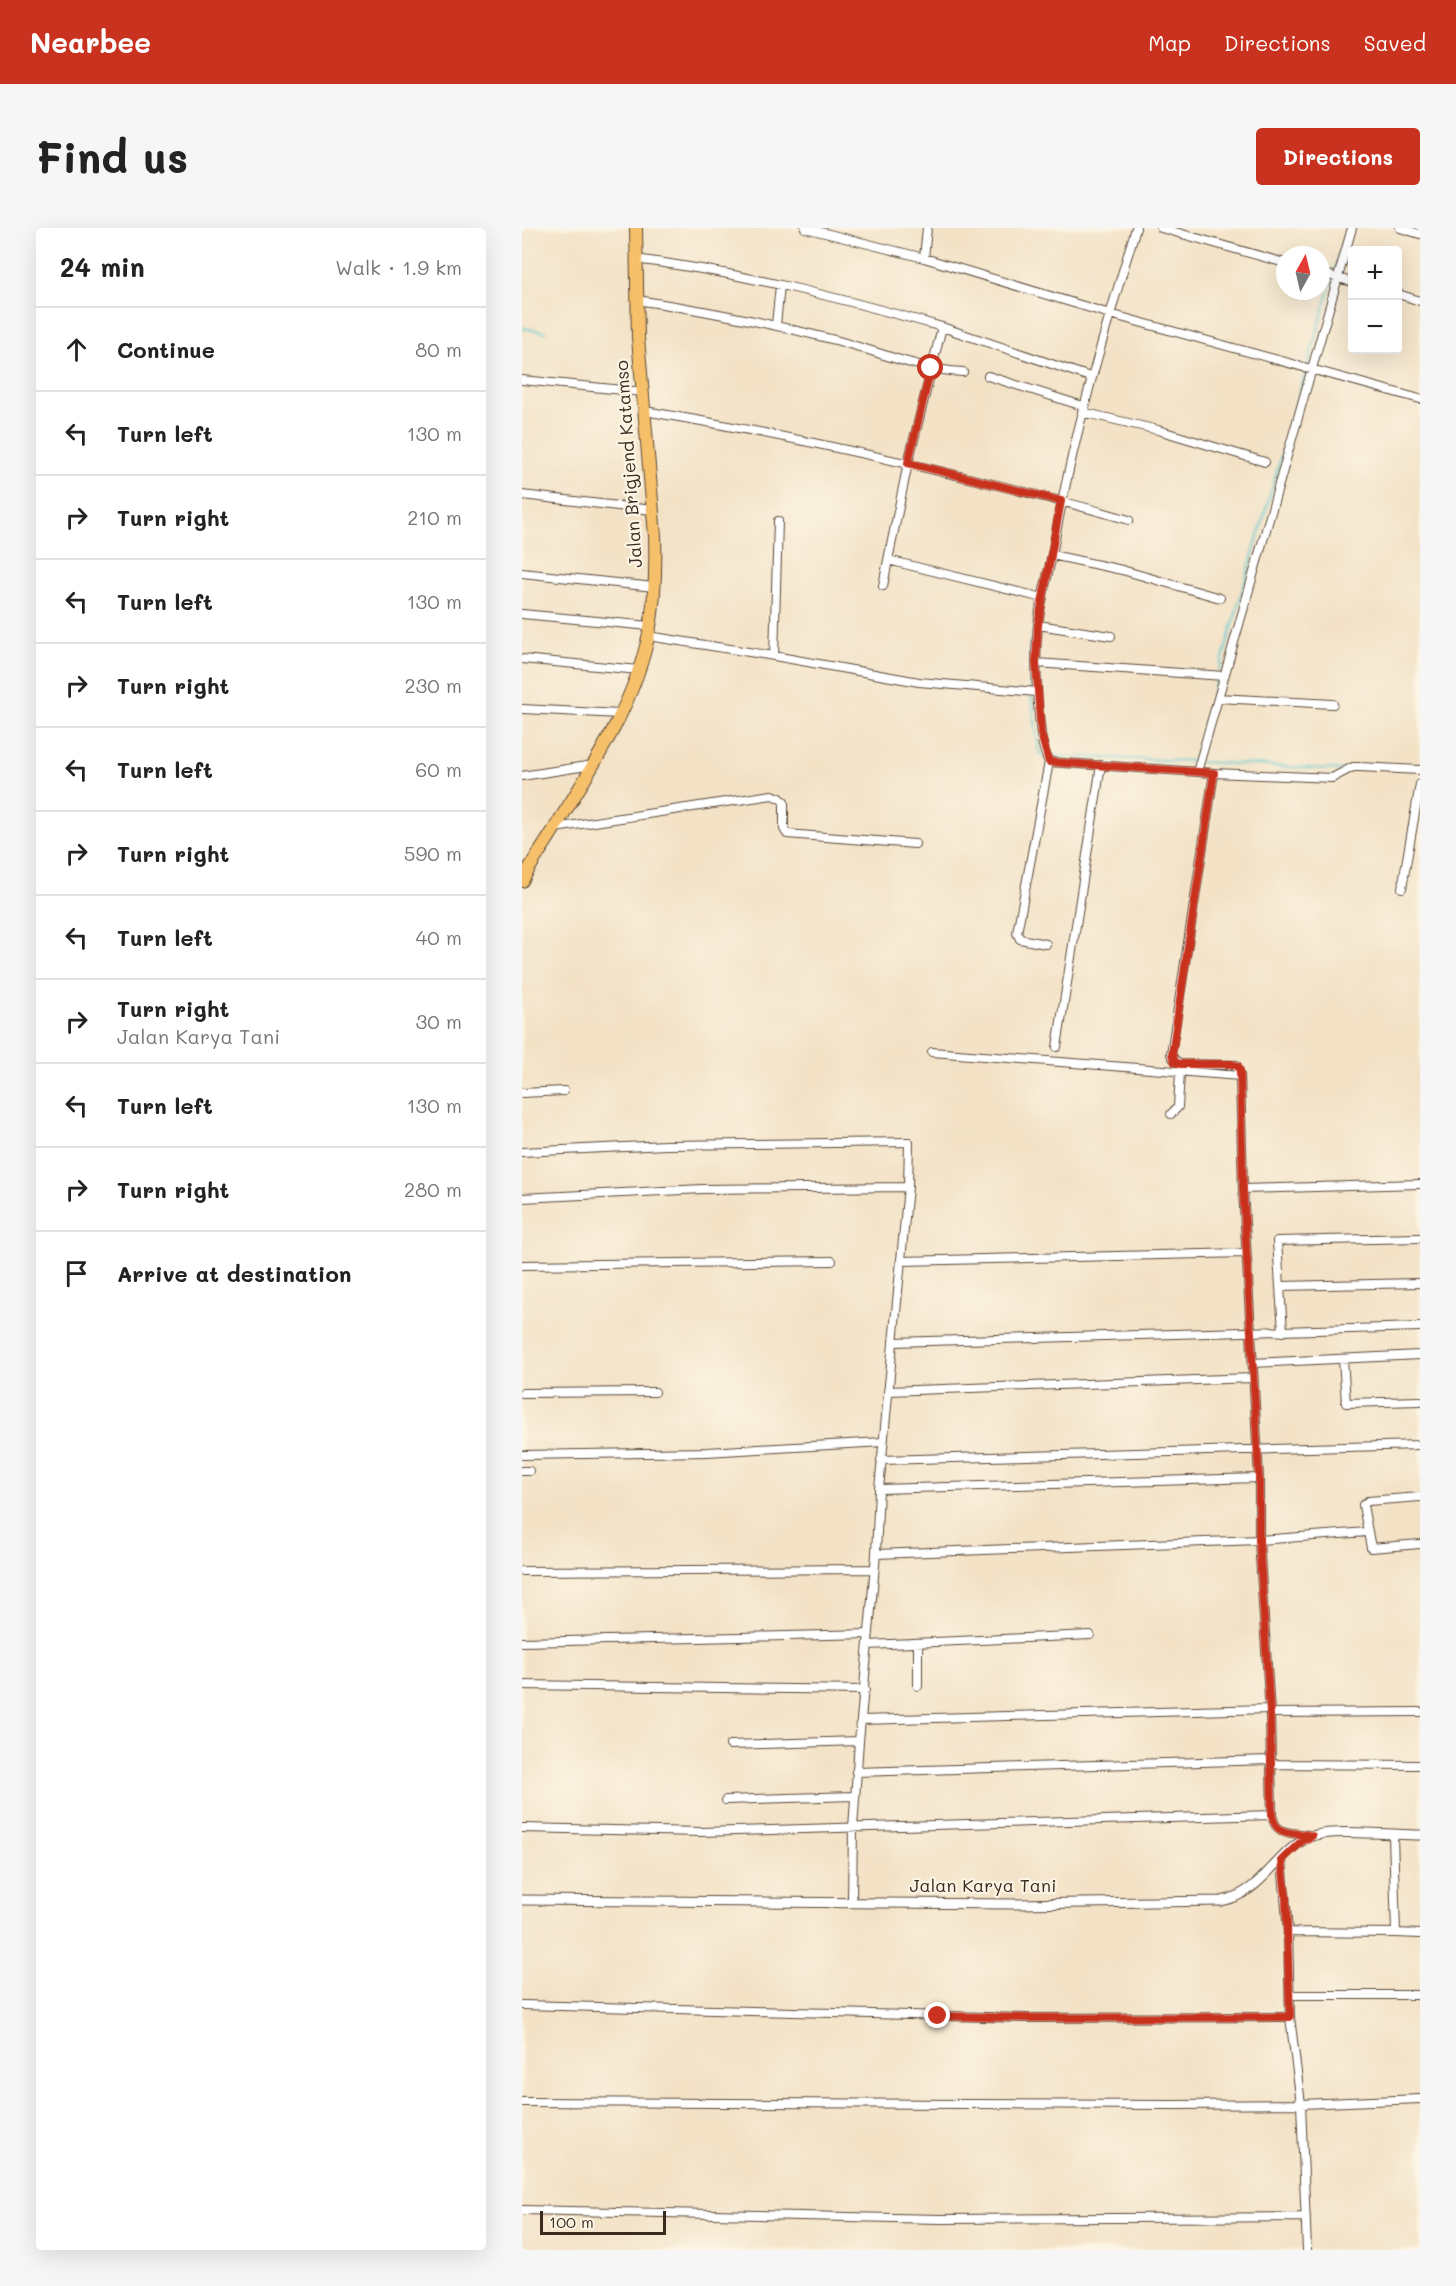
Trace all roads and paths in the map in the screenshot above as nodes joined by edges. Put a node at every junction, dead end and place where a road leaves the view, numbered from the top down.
1 (636, 228) edge
2 (805, 228) edge
3 (927, 228) edge
4 (1136, 228) edge
5 (1161, 228) edge
6 (1352, 228) edge
7 (1400, 228) edge
8 (1420, 234) edge
9 (924, 258) junction
10 (635, 259) junction
11 (1276, 260) edge
12 (1330, 275) edge
13 (1338, 277) junction
14 (1348, 280) edge
15 (780, 285) junction
16 (1402, 295) edge
17 (637, 300) junction
18 (1420, 301) edge
19 (1110, 314) junction
20 (777, 325) junction
21 (942, 327) junction
22 (931, 368) junction
23 (1312, 368) junction
24 (963, 372) dead end
25 (988, 376) dead end
26 (1090, 377) junction
27 (522, 380) edge
28 (643, 392) junction
29 (1420, 399) edge
30 (1083, 409) junction
31 (645, 411) junction
32 (1265, 462) dead end
33 (908, 463) junction
34 (522, 495) edge
35 (1061, 501) junction
36 (653, 510) junction
37 (1129, 520) dead end
38 (778, 521) dead end
39 (1052, 555) junction
40 (888, 561) junction
41 (522, 573) edge
42 (883, 586) dead end
43 (654, 587) junction
44 (1043, 598) junction
45 (1220, 598) dead end
46 (522, 614) edge
47 (1038, 625) junction
48 (649, 631) junction
49 (1111, 636) dead end
50 (774, 656) junction
51 (522, 659) edge
52 (1036, 663) junction
53 (639, 670) junction
54 (1224, 676) junction
55 (1032, 692) junction
56 (1218, 698) junction
57 (1333, 704) dead end
58 (522, 710) edge
59 (620, 714) junction
60 (1049, 762) junction
61 (593, 765) junction
62 (1101, 765) junction
63 (1420, 770) edge
64 (1197, 772) junction
65 (1214, 773) junction
66 (522, 776) edge
67 (1420, 784) edge
68 (555, 828) junction
69 (915, 844) dead end
70 (524, 875) edge
71 (1402, 888) dead end
72 (1046, 944) dead end
73 (1057, 1047) dead end
74 (932, 1052) dead end
75 (1180, 1072) junction
76 (1240, 1076) junction
77 (564, 1091) dead end
78 (522, 1093) edge
79 (1171, 1114) dead end
80 (522, 1152) edge
81 (1420, 1184) edge
82 (908, 1187) junction
83 (1243, 1189) junction
84 (522, 1198) edge
85 (1420, 1238) edge
86 (1246, 1253) junction
87 (832, 1261) dead end
88 (901, 1261) junction
89 (522, 1265) edge
90 (1420, 1283) edge
91 (1280, 1286) junction
92 (1420, 1328) edge
93 (1283, 1332) junction
94 (1251, 1334) junction
95 (893, 1342) junction
96 (1420, 1355) edge
97 (1343, 1359) junction
98 (1252, 1363) junction
99 (1253, 1378) junction
100 (888, 1391) junction
101 (655, 1392) dead end
102 (522, 1393) edge
103 (1420, 1401) edge
104 (883, 1442) junction
105 (1420, 1445) edge
106 (1257, 1450) junction
107 (522, 1455) edge
108 (881, 1460) junction
109 (1259, 1478) junction
110 (879, 1489) junction
111 (1420, 1497) edge
112 (1367, 1532) junction
113 (1259, 1540) junction
114 (1420, 1544) edge
115 (876, 1554) junction
116 (874, 1569) junction
117 (522, 1571) edge
118 (869, 1634) junction
119 (1090, 1635) dead end
120 (522, 1642) edge
121 (918, 1644) junction
122 (868, 1645) junction
123 (522, 1685) edge
124 (918, 1686) dead end
125 (864, 1690) junction
126 (1269, 1711) junction
127 (1420, 1712) edge
128 (861, 1720) junction
129 (859, 1741) junction
130 (730, 1745) dead end
131 (1271, 1762) junction
132 (1420, 1765) edge
133 (856, 1772) junction
134 (855, 1796) junction
135 (726, 1800) dead end
136 (1272, 1815) junction
137 (522, 1828) edge
138 (853, 1828) junction
139 (1393, 1835) junction
140 (1420, 1835) edge
141 (1312, 1836) junction
142 (1282, 1860) junction
143 (522, 1900) edge
144 (852, 1902) junction
145 (1288, 1932) junction
146 (1396, 1933) junction
147 (1420, 1934) edge
148 (1290, 1995) junction
149 (1420, 1995) edge
150 (522, 2005) edge
151 (1290, 2017) junction
152 (1420, 2099) edge
153 (522, 2102) edge
154 (1301, 2104) junction
155 (522, 2210) edge
156 (1306, 2217) junction
157 (1307, 2250) edge

1 - 10 highway, Jalan Brigjend Katamso
2 - 9 street
3 - 9 street
4 - 19 street
5 - 11 street
6 - 13 street
7 - 8 street
9 - 19 street
10 - 15 street
10 - 17 highway, Jalan Brigjend Katamso
12 - 13 street
13 - 14 street
13 - 23 street
15 - 20 street
15 - 21 street
16 - 18 street
17 - 20 street
17 - 28 highway, Jalan Brigjend Katamso
19 - 23 street
19 - 26 street
20 - 22 street
21 - 22 street
21 - 26 street
22 - 24 street
22 - 33 street
23 - 29 street
23 - 54 street
25 - 30 street
26 - 30 street
27 - 28 street
28 - 31 highway, Jalan Brigjend Katamso
30 - 32 street
30 - 35 street
31 - 33 street
31 - 36 highway, Jalan Brigjend Katamso
33 - 35 street
33 - 40 street
34 - 36 street
35 - 37 street
35 - 39 street
36 - 43 highway, Jalan Brigjend Katamso
38 - 50 street
39 - 44 street
39 - 45 street
40 - 42 street
40 - 44 street
41 - 43 street
43 - 48 highway, Jalan Brigjend Katamso
44 - 47 street
46 - 48 street
47 - 49 street
47 - 52 street
48 - 50 street
48 - 53 highway, Jalan Brigjend Katamso
50 - 55 street
51 - 53 street
52 - 54 street
52 - 55 street
53 - 59 highway, Jalan Brigjend Katamso
54 - 56 street
55 - 60 street
56 - 57 street
56 - 64 street
58 - 59 street
59 - 61 highway, Jalan Brigjend Katamso
60 - 62 street
60 - 72 street
61 - 66 street
61 - 68 highway, Jalan Brigjend Katamso
62 - 64 street
62 - 73 street
63 - 65 street
64 - 65 street
65 - 76 street
67 - 71 street
68 - 69 street
68 - 70 highway, Jalan Brigjend Katamso
74 - 75 street
75 - 76 street
75 - 79 street
76 - 83 street
77 - 78 street
80 - 82 street
81 - 83 street
82 - 84 street
82 - 88 street
83 - 86 street
85 - 91 street
86 - 88 street
86 - 94 street
87 - 89 street
88 - 95 street
90 - 91 street
91 - 93 street
92 - 93 street
93 - 94 street
94 - 95 street
94 - 98 street
95 - 100 street
96 - 97 street
97 - 98 street
97 - 103 street
98 - 99 street
99 - 100 street
99 - 106 street
100 - 104 street
101 - 102 street
104 - 107 street
104 - 108 street
105 - 106 street
106 - 108 street
106 - 109 street
108 - 110 street
109 - 110 street
109 - 113 street
110 - 115 street
111 - 112 street
112 - 113 street
112 - 114 street
113 - 115 street
113 - 126 street
115 - 116 street
116 - 117 street
116 - 118 street
118 - 120 street
118 - 122 street
119 - 121 street
121 - 122 street
121 - 124 street
122 - 125 street
123 - 125 street
125 - 128 street
126 - 127 street
126 - 128 street
126 - 131 street
128 - 129 street
129 - 130 street
129 - 133 street
131 - 132 street
131 - 133 street
131 - 136 street
133 - 134 street
134 - 135 street
134 - 138 street
136 - 138 street
136 - 141 street
137 - 138 street
138 - 144 street
139 - 140 street
139 - 141 street
139 - 146 street
141 - 142 street, Jalan Karya Tani
142 - 144 street, Jalan Karya Tani
142 - 145 street
143 - 144 street, Jalan Karya Tani
145 - 146 street
145 - 148 street
146 - 147 street
148 - 149 street
148 - 151 street
150 - 151 street
151 - 154 street
152 - 154 street
153 - 154 street
154 - 156 street
155 - 156 street
156 - 157 street

